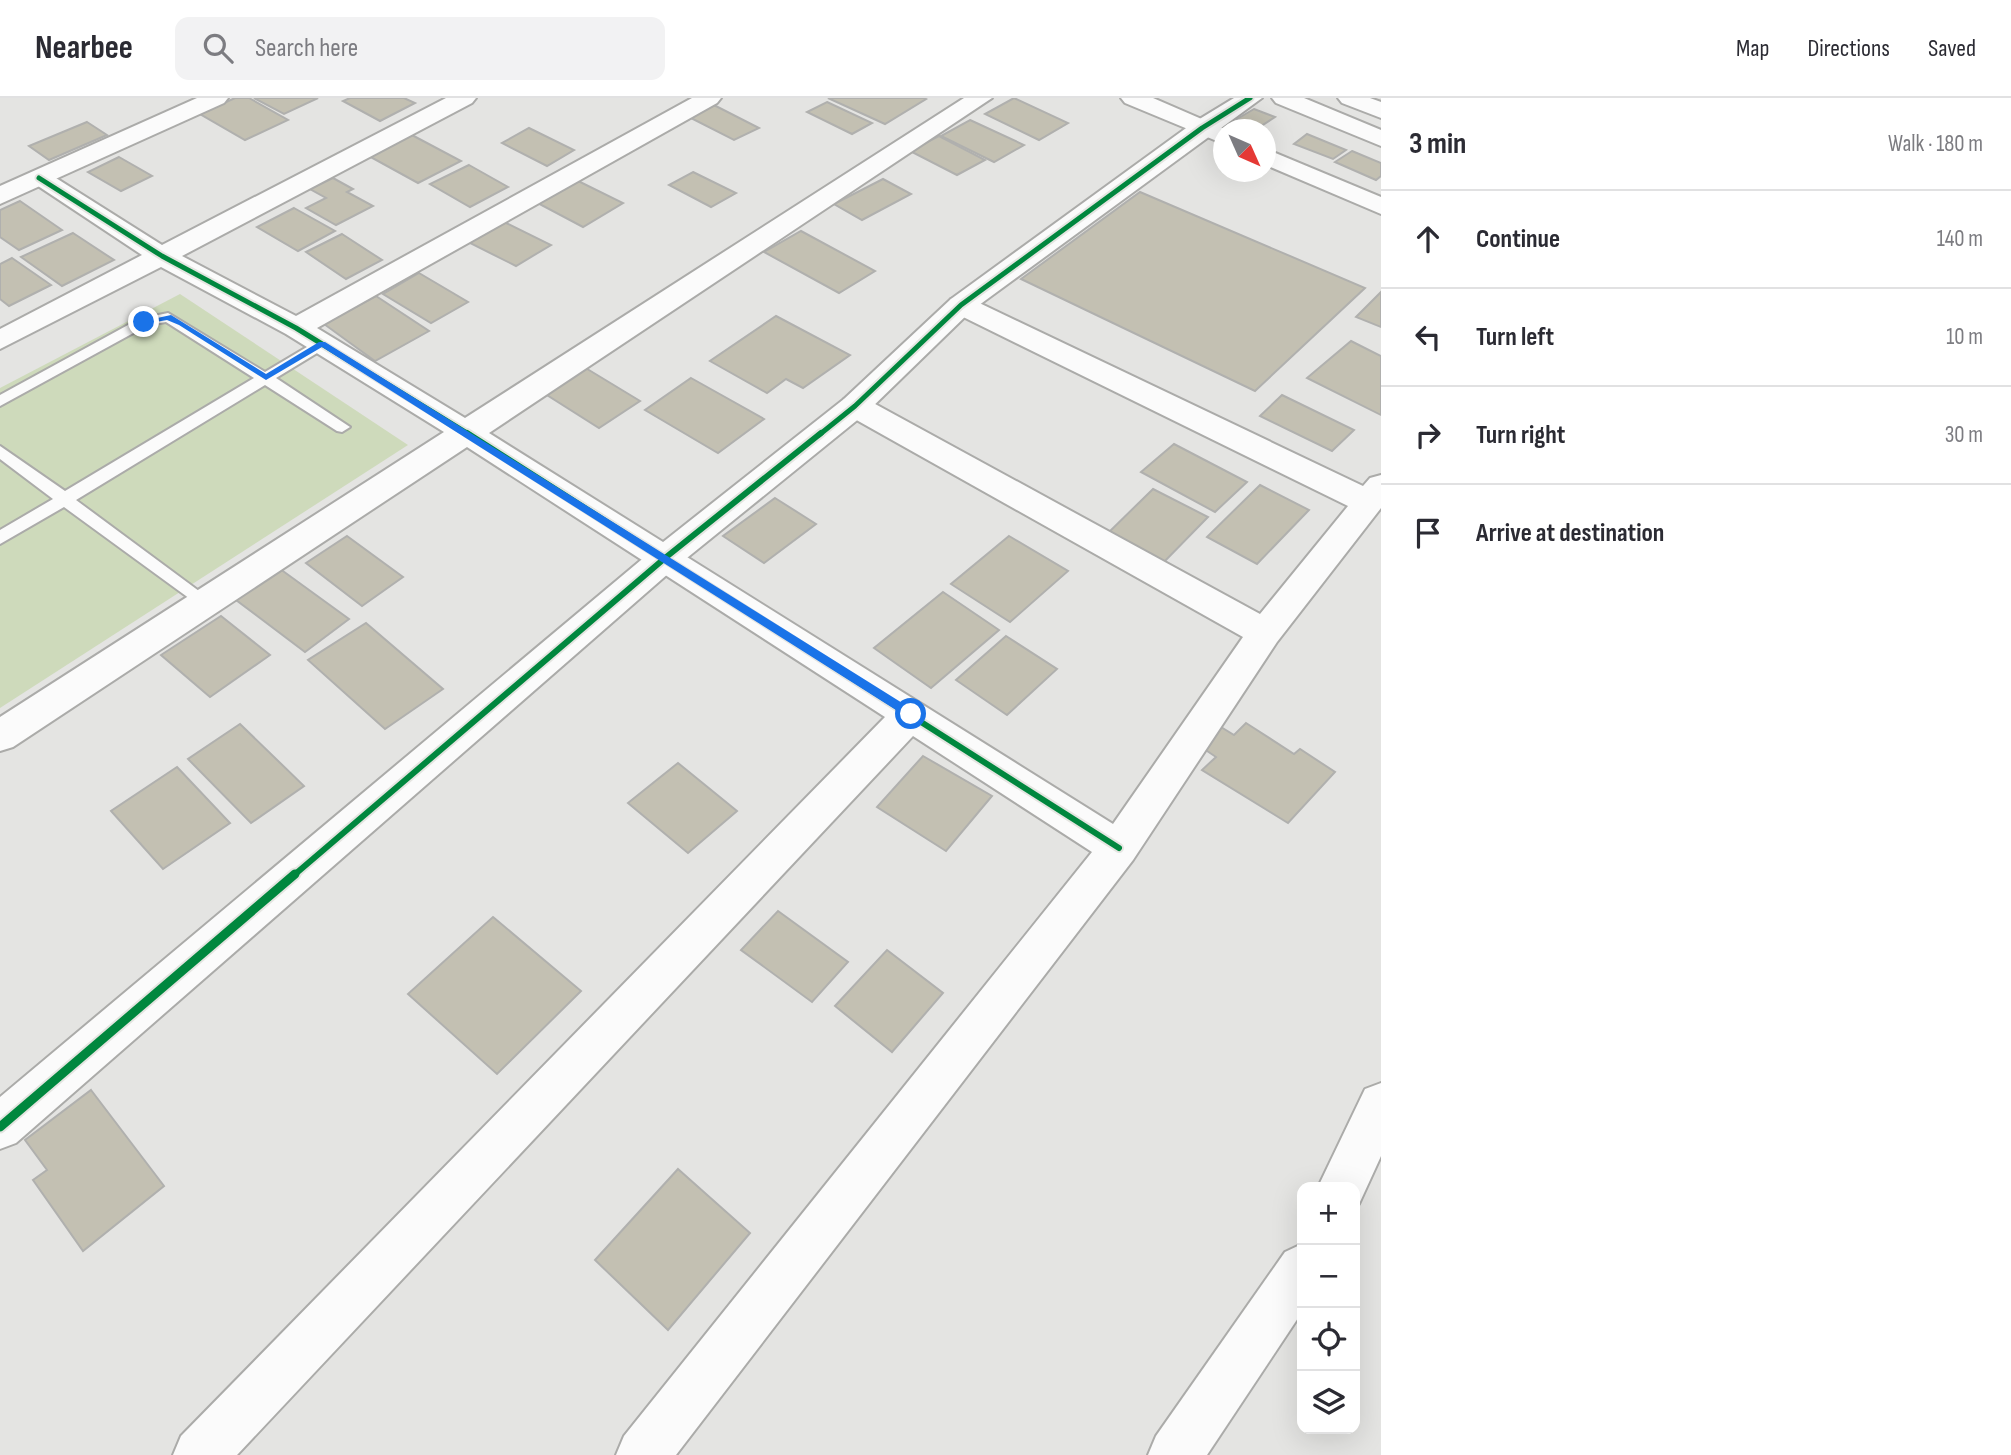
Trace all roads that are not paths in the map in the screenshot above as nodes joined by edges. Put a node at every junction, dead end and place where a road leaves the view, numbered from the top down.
1 (216, 98) edge
2 (464, 98) edge
3 (709, 98) edge
4 (980, 98) edge
5 (1133, 98) edge
6 (1250, 98) edge
7 (1284, 98) edge
8 (1350, 98) edge
9 (1381, 111) edge
10 (1212, 132) edge
11 (1381, 139) edge
12 (1276, 161) edge
13 (39, 178) junction
14 (0, 196) edge
15 (1381, 206) edge
16 (162, 256) junction
17 (961, 306) junction
18 (309, 336) junction
19 (0, 340) edge
20 (266, 377) junction
21 (0, 401) edge
22 (855, 406) junction
23 (342, 427) dead end
24 (464, 431) junction
25 (0, 451) edge
26 (380, 475) dead end
27 (1375, 494) edge
28 (64, 499) junction
29 (0, 538) edge
30 (665, 558) junction
31 (197, 598) junction
32 (1265, 633) junction
33 (911, 714) junction
34 (0, 730) edge
35 (0, 736) edge
36 (1119, 848) junction
37 (1381, 1105) edge
38 (0, 1127) edge
39 (1344, 1182) edge
40 (1297, 1276) edge
41 (200, 1455) edge
42 (643, 1455) edge
43 (1175, 1455) edge

1 - 13 main road
2 - 16 main road
3 - 18 main road
4 - 24 main road
5 - 10 main road
6 - 10 main road
7 - 11 main road
8 - 9 main road
10 - 17 main road
12 - 15 main road
13 - 14 main road
13 - 16 main road
16 - 18 main road
16 - 19 main road
17 - 22 main road
17 - 27 main road
18 - 20 lane
18 - 24 main road
20 - 21 lane
20 - 23 lane
20 - 28 lane
22 - 30 main road
22 - 32 main road
24 - 30 main road
24 - 35 main road
25 - 28 lane
26 - 31 lane
27 - 32 main road
28 - 29 lane
28 - 31 lane
30 - 33 main road
30 - 38 main road
31 - 34 lane
32 - 36 main road
33 - 36 main road
33 - 41 main road
36 - 42 main road
37 - 39 main road
40 - 43 main road

